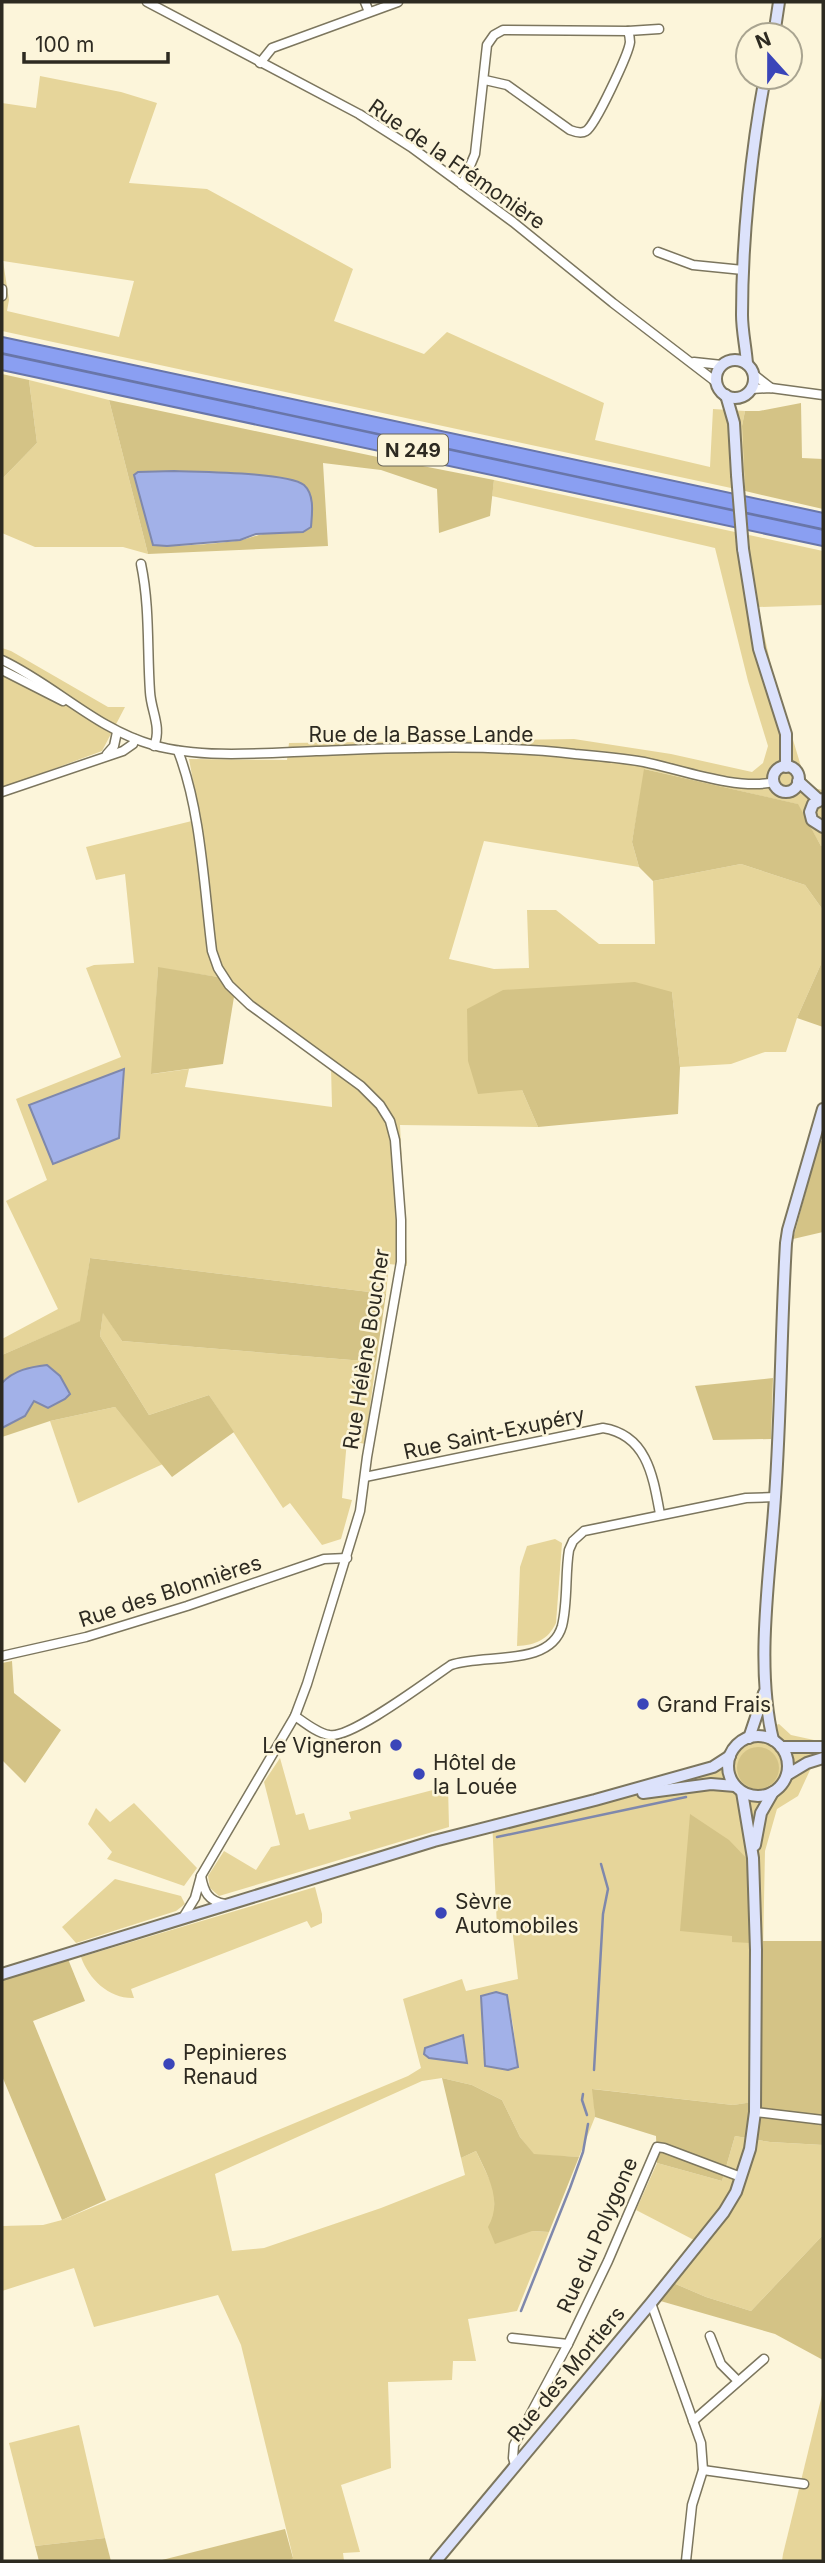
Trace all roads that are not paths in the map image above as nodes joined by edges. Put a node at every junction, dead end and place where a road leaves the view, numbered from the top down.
1 (147, 2) edge
2 (365, 2) edge
3 (398, 2) edge
4 (779, 2) edge
5 (369, 12) junction
6 (776, 21) edge
7 (659, 29) dead end
8 (628, 31) junction
9 (260, 63) junction
10 (485, 80) junction
11 (763, 91) edge
12 (462, 185) junction
13 (657, 251) dead end
14 (743, 270) junction
15 (2, 289) edge
16 (2, 296) edge
17 (744, 339) junction
18 (2, 345) edge
19 (733, 360) junction
20 (2, 362) edge
21 (691, 362) junction
22 (722, 365) junction
23 (750, 369) junction
24 (716, 382) junction
25 (771, 388) junction
26 (747, 392) junction
27 (726, 395) junction
28 (823, 395) edge
29 (734, 423) junction
30 (823, 521) edge
31 (823, 538) edge
32 (141, 564) dead end
33 (2, 660) edge
34 (2, 670) edge
35 (75, 706) junction
36 (117, 732) junction
37 (135, 739) junction
38 (153, 746) junction
39 (178, 751) junction
40 (107, 754) junction
41 (786, 766) junction
42 (773, 782) junction
43 (796, 786) junction
44 (2, 792) edge
45 (818, 802) edge
46 (823, 827) edge
47 (823, 1109) edge
48 (365, 1477) junction
49 (775, 1497) junction
50 (660, 1514) junction
51 (347, 1558) junction
52 (2, 1656) edge
53 (764, 1691) junction
54 (295, 1716) junction
55 (749, 1738) junction
56 (777, 1744) junction
57 (823, 1747) edge
58 (730, 1756) junction
59 (823, 1758) edge
60 (787, 1775) junction
61 (739, 1788) junction
62 (773, 1792) junction
63 (595, 1800) junction
64 (754, 1858) junction
65 (201, 1876) junction
66 (225, 1904) junction
67 (184, 1916) junction
68 (2, 1973) edge
69 (755, 2112) junction
70 (823, 2120) edge
71 (741, 2177) junction
72 (651, 2303) junction
73 (710, 2336) dead end
74 (512, 2338) dead end
75 (568, 2344) junction
76 (764, 2359) dead end
77 (738, 2381) junction
78 (693, 2421) junction
79 (515, 2465) junction
80 (703, 2470) junction
81 (804, 2484) dead end
82 (436, 2561) edge
83 (686, 2561) edge

1 - 9 street, Rue de la Frémonière
2 - 5 street
3 - 5 street
4 - 6 street
5 - 9 street
7 - 8 street
8 - 10 street
8 - 10 street
9 - 12 street, Rue de la Frémonière
10 - 12 street
11 - 14 street
12 - 21 street, Rue de la Frémonière
13 - 14 street
14 - 17 street
15 - 16 street
17 - 19 street
17 - 23 street
18 - 30 highway, N 249
19 - 22 street
19 - 23 street
20 - 31 highway, N 249
21 - 22 street
21 - 24 street, Rue de la Frémonière
22 - 24 street
23 - 25 street
23 - 26 street
24 - 27 street
25 - 26 street
25 - 28 street
26 - 27 street
26 - 29 street
27 - 29 street
29 - 41 street, bridge
32 - 38 street
33 - 35 street, Rue de la Basse Lande
34 - 35 street, Rue de la Basse Lande
35 - 36 street, Rue de la Basse Lande
36 - 37 street, Rue de la Basse Lande
36 - 40 street
37 - 38 street, Rue de la Basse Lande
37 - 40 street
38 - 39 street, Rue de la Basse Lande
39 - 42 street, Rue de la Basse Lande
39 - 48 street, Rue Hélène Boucher
40 - 44 street
41 - 42 street
41 - 43 street
42 - 43 street
43 - 45 street
45 - 46 street
47 - 49 street
48 - 50 street, Rue Saint-Exupéry
48 - 51 street, Rue Hélène Boucher
49 - 50 street
49 - 53 street
50 - 54 street
51 - 52 street, Rue des Blonnières
51 - 54 street, Rue Hélène Boucher
53 - 55 street
53 - 56 street
54 - 65 street, Rue Hélène Boucher
55 - 56 street
55 - 58 street
56 - 57 street
56 - 60 street
58 - 61 street
58 - 63 street
59 - 60 street
60 - 62 street
61 - 62 street
61 - 63 street
61 - 64 street
62 - 64 street
63 - 66 street
64 - 69 street, Rue des Mortiers
65 - 66 street
65 - 67 street, Rue Hélène Boucher
66 - 67 street
67 - 68 street
69 - 70 street
69 - 71 street, Rue des Mortiers
71 - 72 street, Rue des Mortiers
71 - 75 street, Rue du Polygone
72 - 78 street
72 - 79 street, Rue des Mortiers
73 - 77 street
74 - 75 street, Rue du Polygone
75 - 79 street, Rue du Polygone
76 - 77 street
77 - 78 street
78 - 80 street
79 - 82 street, Rue des Mortiers
80 - 81 street
80 - 83 street

